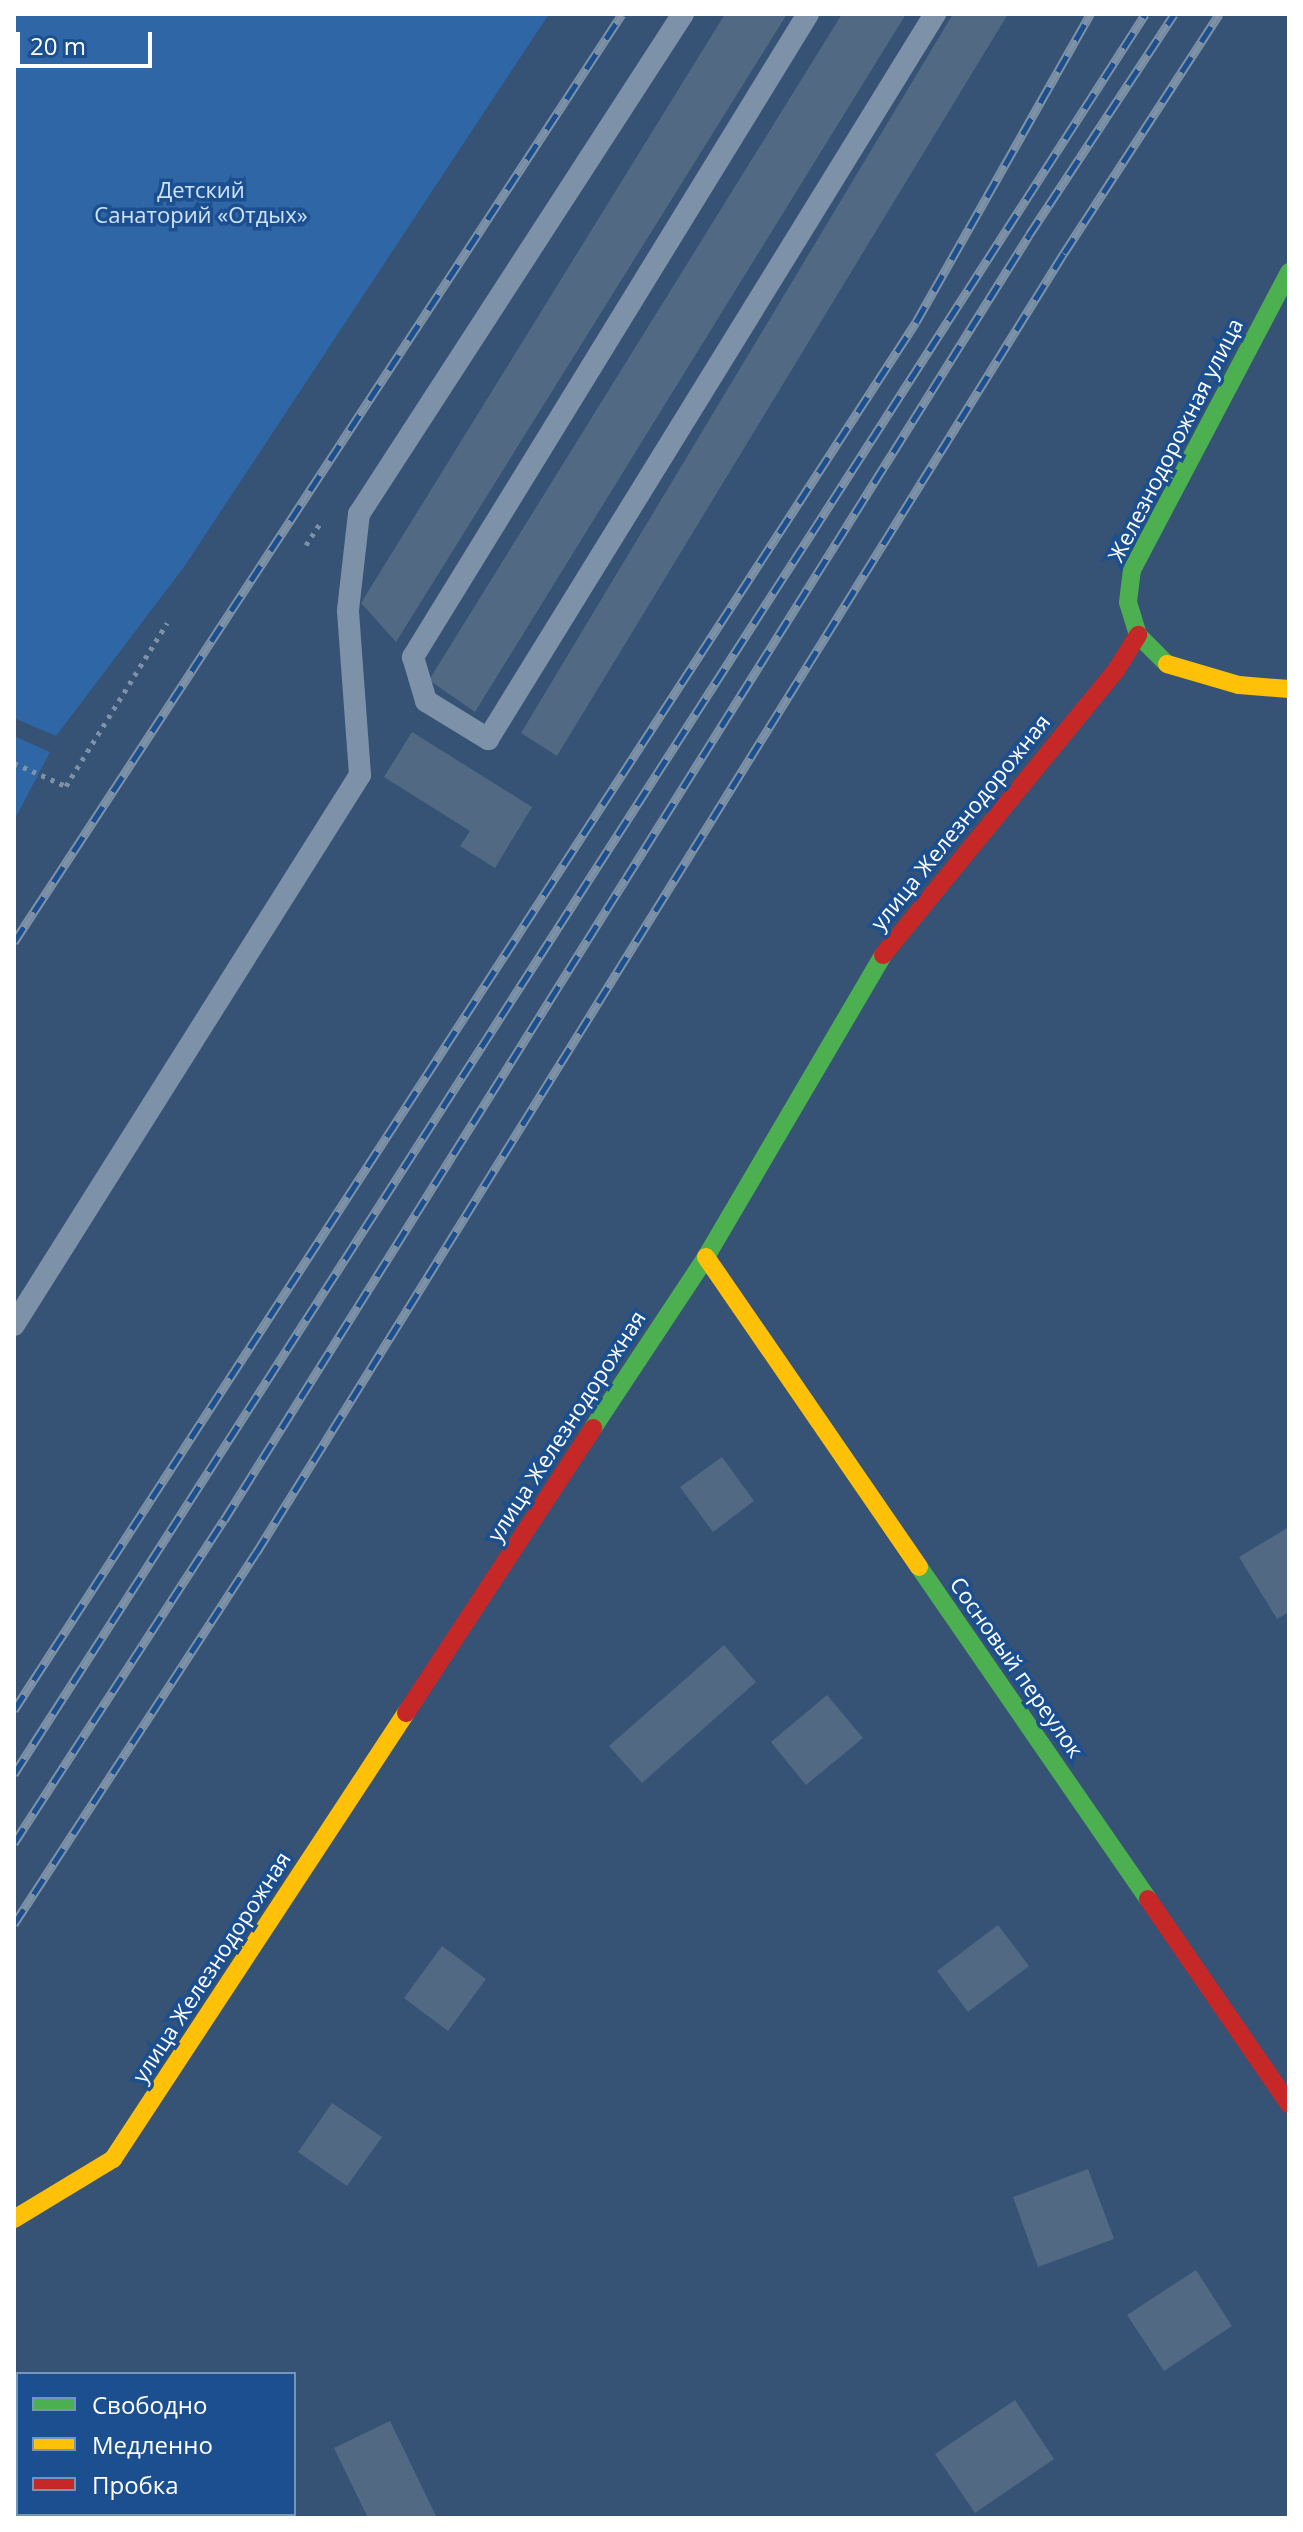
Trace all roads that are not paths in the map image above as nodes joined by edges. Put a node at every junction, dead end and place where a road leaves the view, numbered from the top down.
1 (683, 14) edge
2 (808, 14) edge
3 (935, 14) edge
4 (1289, 272) edge
5 (1138, 635) junction
6 (1289, 689) edge
7 (706, 1257) junction
8 (14, 1325) edge
9 (1289, 2104) edge
10 (14, 2219) edge

1 - 8 lane
2 - 3 lane
4 - 5 street, Железнодорожная улица
5 - 6 street
5 - 7 street, улица Железнодорожная
7 - 9 street, Сосновый переулок
7 - 10 street, улица Железнодорожная

